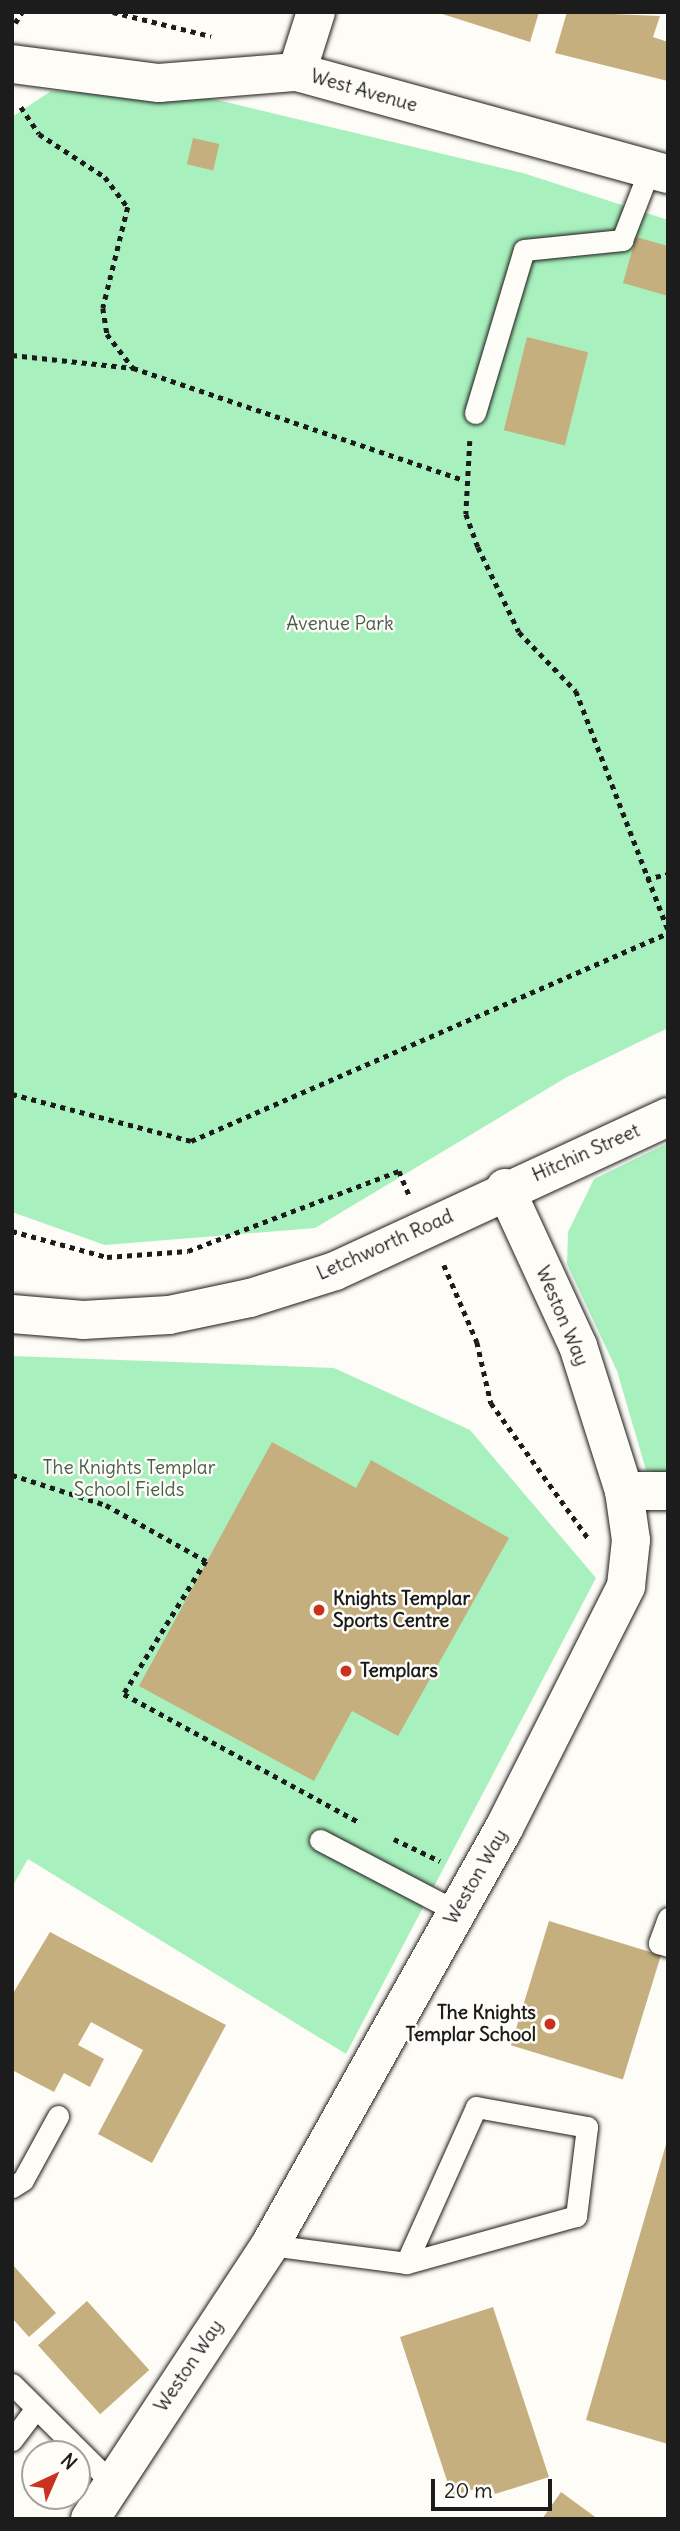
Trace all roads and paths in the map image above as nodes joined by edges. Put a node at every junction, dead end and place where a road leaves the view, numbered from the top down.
1 (22, 12) edge
2 (316, 12) edge
3 (12, 27) edge
4 (12, 64) edge
5 (297, 72) junction
6 (12, 94) edge
7 (659, 171) edge
8 (12, 355) edge
9 (133, 368) junction
10 (475, 413) joint
11 (463, 480) junction
12 (668, 874) edge
13 (646, 879) junction
14 (668, 931) edge
15 (12, 1094) edge
16 (668, 1117) edge
17 (399, 1171) dead end
18 (505, 1188) junction
19 (12, 1231) edge
20 (448, 1273) dead end
21 (12, 1314) edge
22 (12, 1475) edge
23 (624, 1490) junction
24 (668, 1491) edge
25 (626, 1586) junction
26 (372, 1829) dead end
27 (383, 1834) dead end
28 (320, 1840) dead end
29 (449, 1866) dead end
30 (456, 1911) junction
31 (668, 1918) edge
32 (668, 1946) edge
33 (58, 2116) dead end
34 (12, 2187) edge
35 (270, 2245) junction
36 (407, 2263) junction
37 (12, 2384) edge
38 (35, 2410) junction
39 (12, 2440) edge
40 (113, 2484) junction
41 (90, 2519) edge

1 - 3 path
2 - 5 street
4 - 5 street, West Avenue
5 - 7 street, West Avenue
6 - 9 path
7 - 10 lane
8 - 9 path
9 - 11 path
10 - 11 path
11 - 13 path
12 - 13 path
13 - 14 path
14 - 15 path
16 - 18 street, Hitchin Street
17 - 19 path
18 - 21 street, Letchworth Road
18 - 23 street, Weston Way
20 - 25 path
22 - 26 path
23 - 24 street
23 - 25 street, Weston Way
25 - 30 street, Weston Way
27 - 29 path
28 - 30 lane
30 - 35 street, Weston Way
31 - 32 lane
33 - 34 lane
35 - 36 lane
35 - 40 street, Weston Way
36 - 36 lane
37 - 38 lane
38 - 39 lane
38 - 40 lane
40 - 41 street, Weston Way

